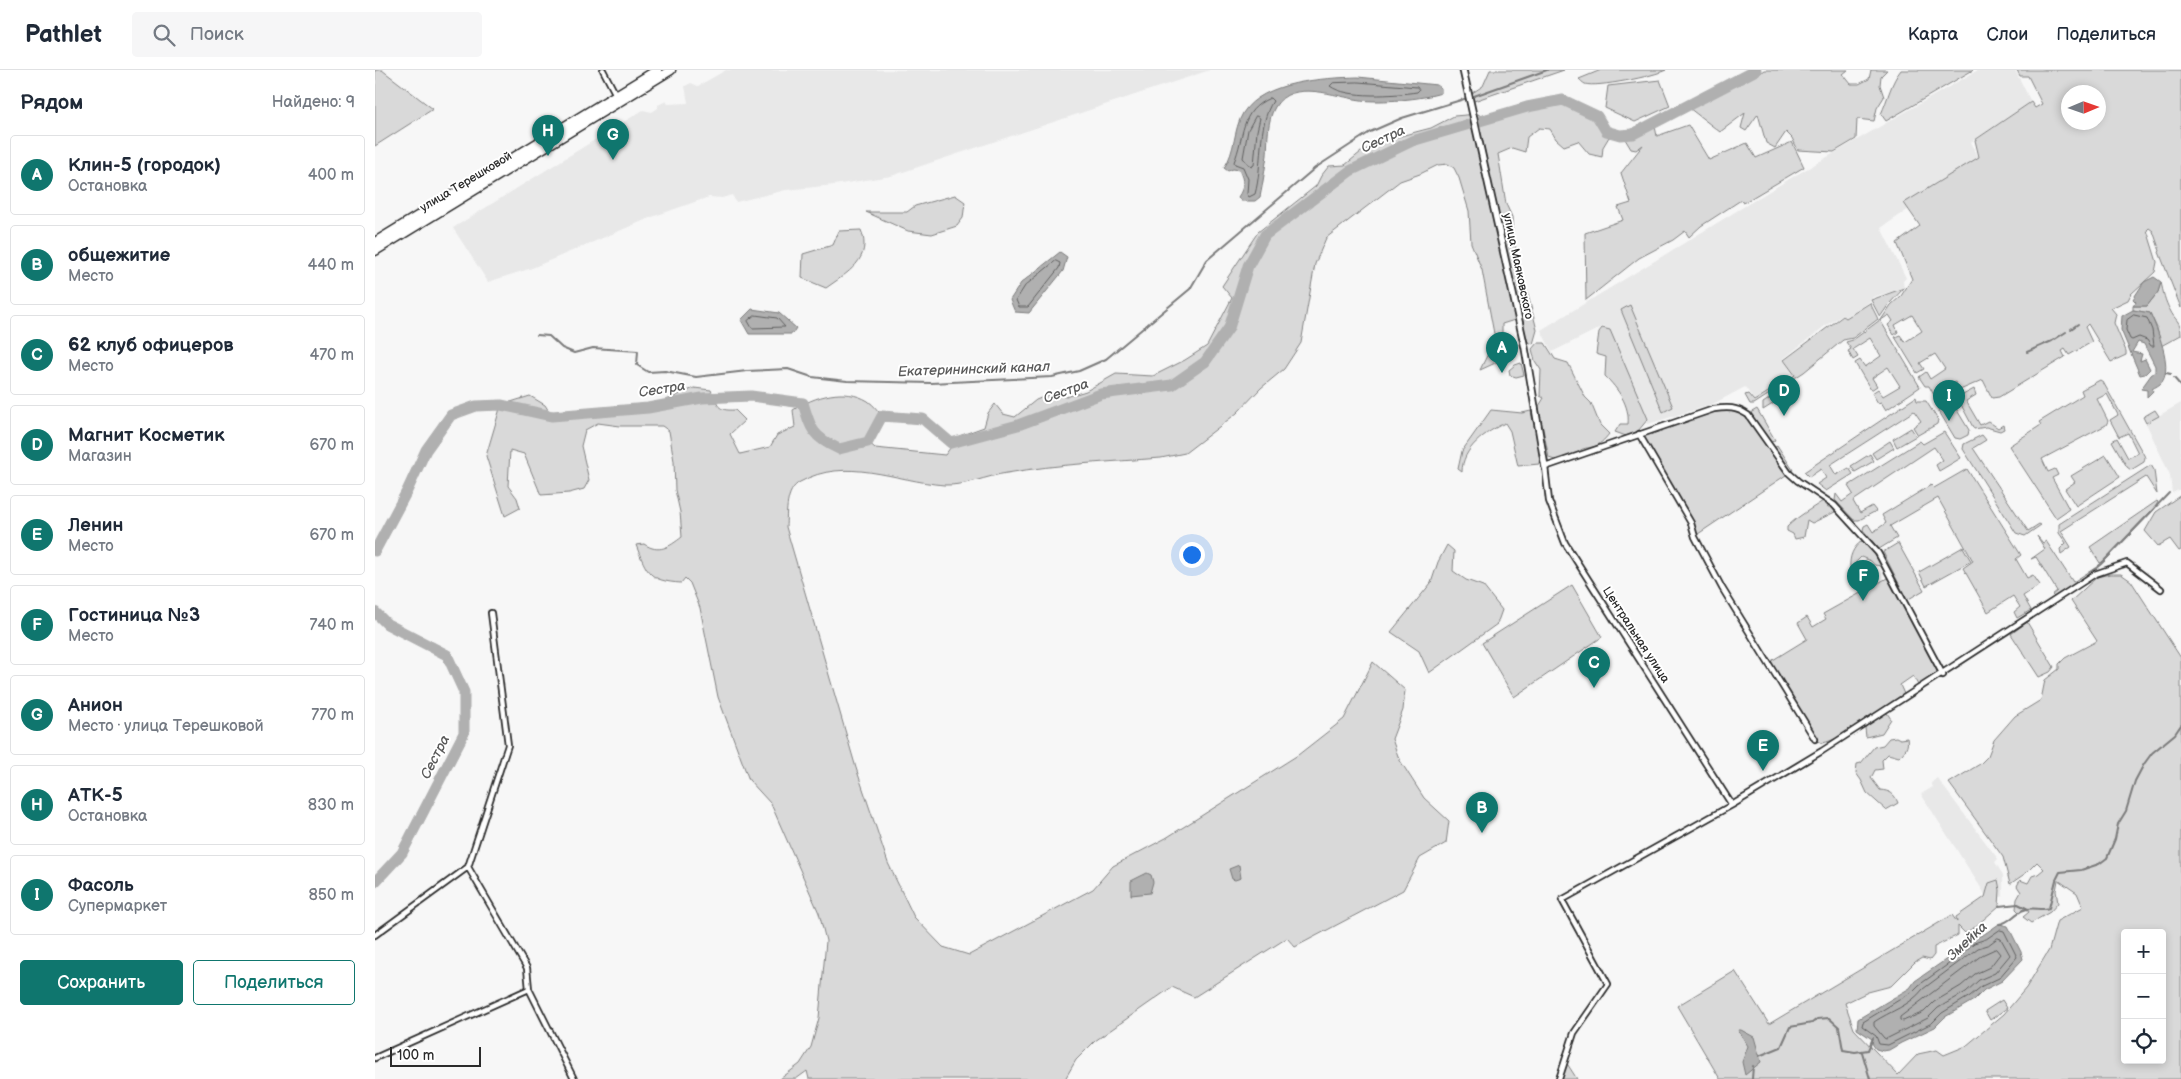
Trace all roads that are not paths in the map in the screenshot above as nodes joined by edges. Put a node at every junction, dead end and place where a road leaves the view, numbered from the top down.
1 (603, 70) edge
2 (657, 70) edge
3 (671, 70) edge
4 (1463, 70) edge
5 (616, 95) junction
6 (375, 242) edge
7 (375, 251) edge
8 (1639, 434) junction
9 (1545, 468) junction
10 (2161, 588) dead end
11 (491, 613) dead end
12 (1943, 675) junction
13 (1815, 739) dead end
14 (1732, 805) junction
15 (468, 867) junction
16 (375, 935) edge
17 (529, 989) junction
18 (375, 1058) edge
19 (574, 1079) edge
20 (1559, 1079) edge

1 - 5 street
2 - 5 highway, улица Терешковой
3 - 7 highway, улица Терешковой
4 - 9 street, улица Маяковского
5 - 6 highway, улица Терешковой
8 - 9 street
8 - 12 street
8 - 13 street
9 - 14 street, Центральная улица
10 - 12 street
11 - 15 street
12 - 14 street
14 - 20 street
15 - 16 street
15 - 17 street
17 - 18 street
17 - 19 street

